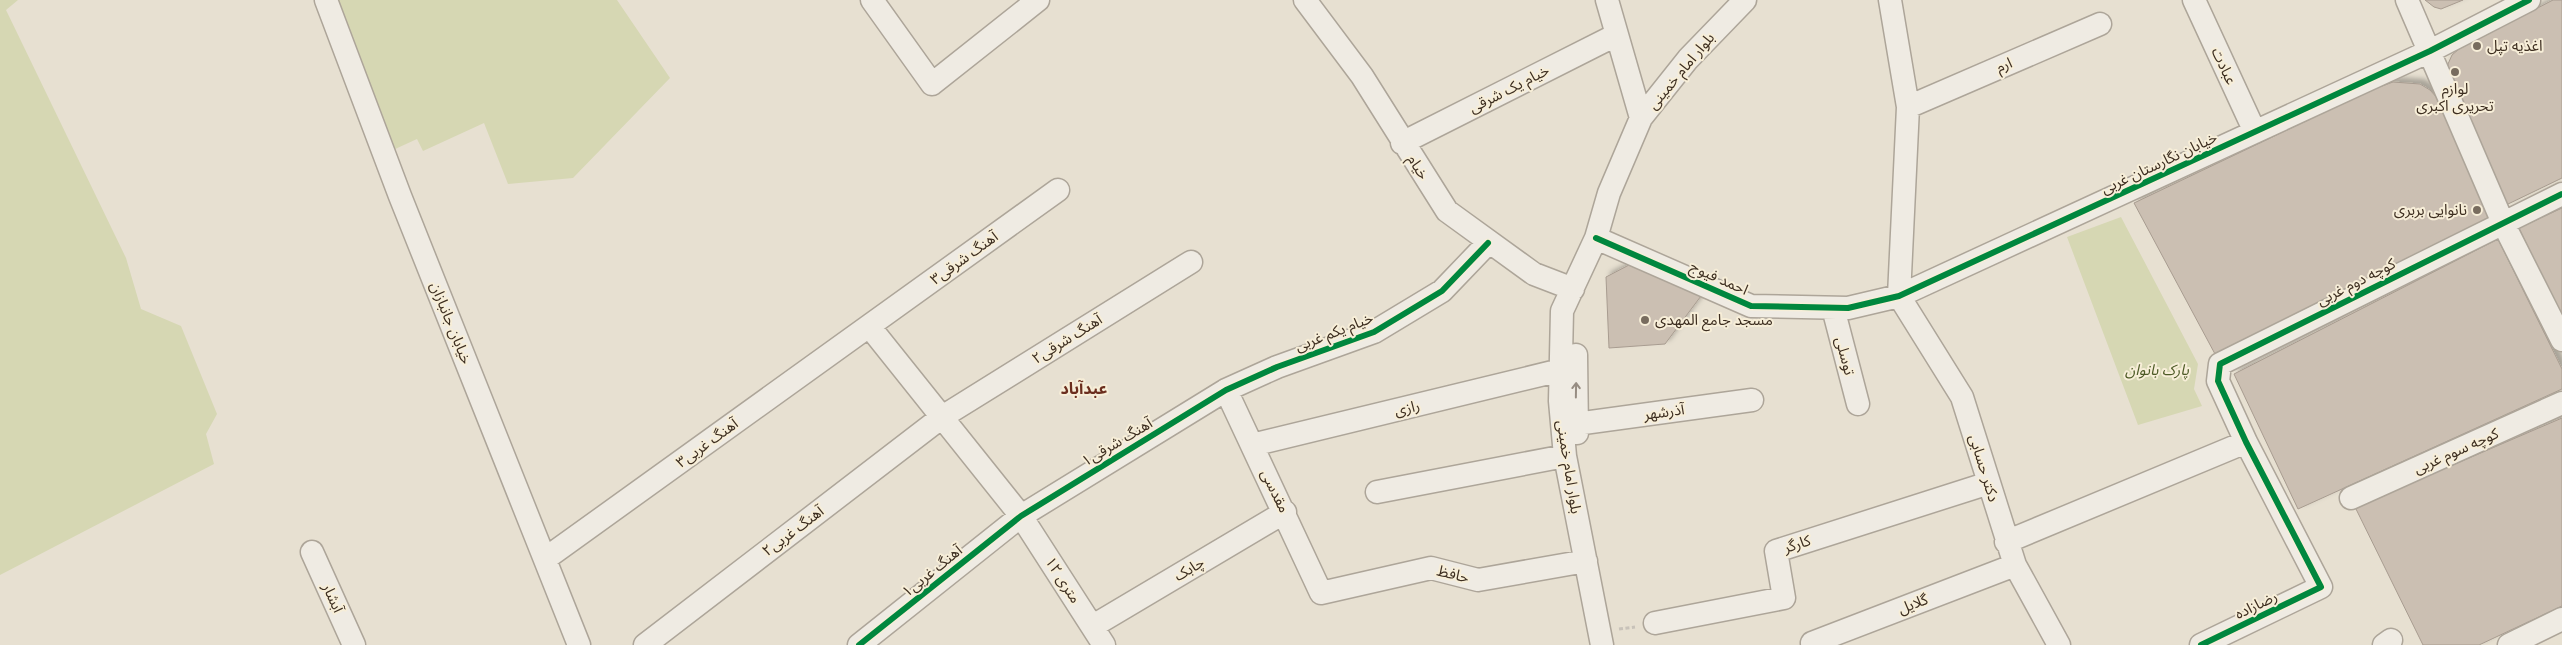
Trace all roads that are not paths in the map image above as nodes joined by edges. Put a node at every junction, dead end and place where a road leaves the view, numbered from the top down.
1 (326, 0) edge
2 (872, 0) edge
3 (1038, 0) edge
4 (1305, 0) edge
5 (1607, 0) edge
6 (1745, 0) edge
7 (1890, 0) edge
8 (2194, 0) edge
9 (2407, 0) edge
10 (2529, 0) edge
11 (2100, 24) dead end
12 (1616, 35) junction
13 (2430, 51) junction
14 (1908, 107) junction
15 (1641, 118) junction
16 (2256, 132) junction
17 (1402, 143) junction
18 (1058, 190) dead end
19 (2562, 194) edge
20 (2503, 223) junction
21 (1596, 238) junction
22 (1488, 243) junction
23 (1191, 262) dead end
24 (1573, 289) junction
25 (1899, 296) junction
26 (1833, 308) junction
27 (869, 326) junction
28 (2562, 340) edge
29 (1560, 370) junction
30 (1226, 390) junction
31 (1752, 400) dead end
32 (2562, 403) edge
33 (1858, 404) dead end
34 (942, 417) junction
35 (1576, 424) junction
36 (2246, 442) junction
37 (1252, 445) junction
38 (1565, 456) junction
39 (1989, 483) junction
40 (1377, 492) dead end
41 (2350, 498) dead end
42 (1285, 512) junction
43 (1021, 516) junction
44 (2006, 542) junction
45 (312, 552) dead end
46 (545, 559) junction
47 (1586, 561) junction
48 (2015, 565) junction
49 (1321, 593) joint
50 (2562, 619) edge
51 (1655, 623) dead end
52 (1099, 636) edge
53 (1812, 643) dead end
54 (354, 645) edge
55 (579, 645) edge
56 (644, 645) edge
57 (859, 645) edge
58 (1602, 645) edge
59 (1616, 645) edge
60 (2059, 645) edge
61 (2201, 645) edge
62 (2509, 645) edge

1 - 46 street, خیابان جانبازان
2 - 3 street
4 - 17 street, خیام
5 - 12 street
6 - 15 street, بلوار امام خمینی
7 - 14 street
8 - 16 street, عبادت
9 - 13 street
10 - 13 street, خیابان نگارستان غربی
11 - 14 street, ارم
12 - 15 street
12 - 17 street, خیام یک شرقی
13 - 16 street, خیابان نگارستان غربی
13 - 20 street
14 - 25 street
15 - 21 street, بلوار امام خمینی
16 - 25 street, خیابان نگارستان غربی
17 - 22 street, خیام
18 - 27 street, آهنگ شرقی۳
19 - 20 street, کوچه دوم غربی
20 - 28 street
20 - 36 street, کوچه دوم غربی
21 - 24 street, بلوار امام خمینی
21 - 26 street, احمد فیوج
22 - 24 street, خیام
22 - 30 street, خیام یکم غربی
23 - 34 street, آهنگ شرقی۲
24 - 29 street, بلوار امام خمینی
35 -> 24 street, بلوار امام خمینی
25 - 26 street, احمد فیوج
25 - 39 street, دکتر حسابی
26 - 33 street, توسلی
27 - 34 street, ۱۲ متری
27 - 46 street, آهنگ غربی۳
29 - 37 street, رازی
29 - 38 street, بلوار امام خمینی
30 - 37 street, مقدسی
30 - 43 street, آهنگ شرقی۱
31 - 35 street, آذرشهر
32 - 41 street, کوچه سوم غربی
34 - 43 street, ۱۲ متری
34 - 56 street, آهنگ غربی۲
35 - 59 street, بلوار امام خمینی
36 - 44 street
36 - 61 street, رضازاده
37 - 42 street, مقدسی
38 - 40 street
38 - 47 street, بلوار امام خمینی
39 - 44 street, دکتر حسابی
39 - 51 street, کارگر
42 - 49 street, مقدسی
42 - 52 street, چابک
43 - 52 street, ۱۲ متری
43 - 57 street, آهنگ غربی۱
44 - 48 street, دکتر حسابی
45 - 54 street, آبشار
46 - 55 street, خیابان جانبازان
47 - 49 street, حافظ
47 - 58 street, بلوار امام خمینی
48 - 53 street, گلایل
48 - 60 street, دکتر حسابی
50 - 62 street

